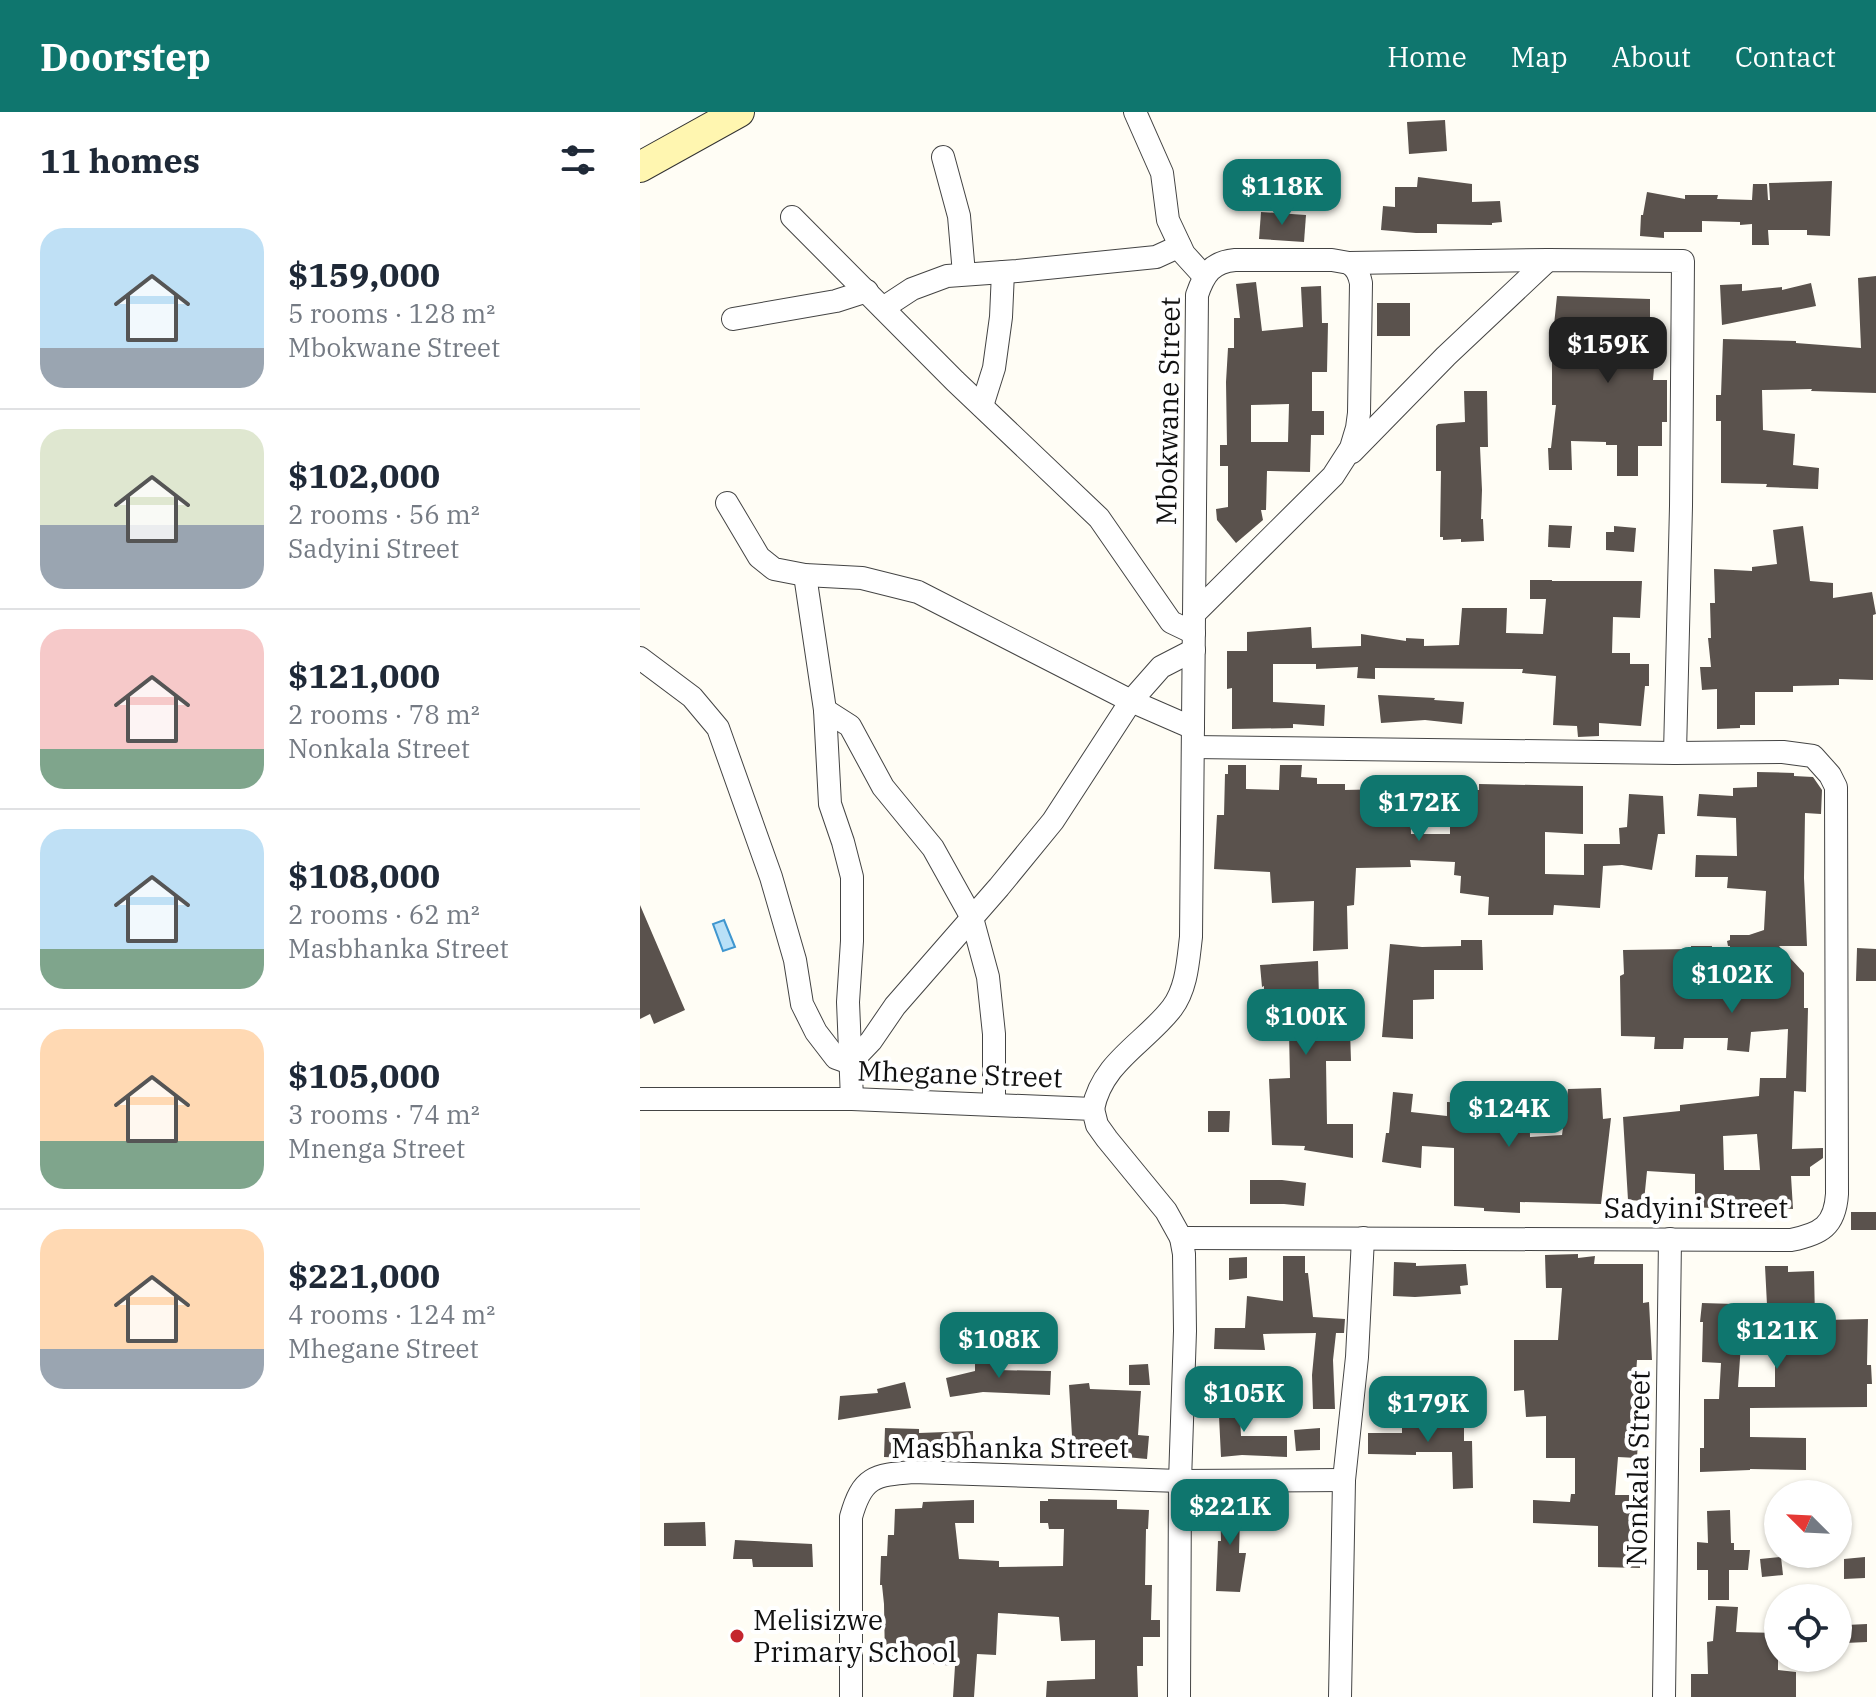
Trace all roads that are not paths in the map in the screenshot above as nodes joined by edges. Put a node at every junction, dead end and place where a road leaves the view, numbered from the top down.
1 (739, 112) edge
2 (1135, 112) edge
3 (943, 157) dead end
4 (640, 167) edge
5 (792, 217) dead end
6 (1180, 246) junction
7 (1548, 260) junction
8 (1349, 263) junction
9 (1003, 272) junction
10 (964, 274) junction
11 (1204, 276) junction
12 (867, 291) junction
13 (883, 308) junction
14 (733, 319) dead end
15 (982, 406) junction
16 (1346, 459) junction
17 (727, 503) dead end
18 (805, 575) junction
19 (1194, 632) junction
20 (640, 658) edge
21 (1131, 701) junction
22 (825, 710) junction
23 (1193, 738) junction
24 (1675, 753) junction
25 (972, 918) junction
26 (850, 1063) junction
27 (640, 1099) edge
28 (852, 1099) junction
29 (994, 1105) junction
30 (1093, 1109) junction
31 (1181, 1238) junction
32 (1363, 1238) junction
33 (1670, 1239) junction
34 (1344, 1480) junction
35 (1180, 1481) junction
36 (851, 1697) edge
37 (1179, 1697) edge
38 (1340, 1697) edge
39 (1664, 1697) edge

1 - 4 main road
2 - 6 street
3 - 10 street
5 - 12 street
6 - 9 street
6 - 11 street
7 - 8 street, Mbokwane Street
7 - 16 street
7 - 24 street, Mbokwane Street
8 - 11 street, Mbokwane Street
8 - 16 street
9 - 10 street
9 - 15 street
10 - 13 street
11 - 19 street, Mbokwane Street
12 - 13 street
12 - 14 street
13 - 15 street
15 - 19 street
16 - 19 street
17 - 18 street
18 - 21 street
18 - 22 street
19 - 21 street
19 - 23 street, Mbokwane Street
20 - 26 street
21 - 23 street
21 - 25 street
22 - 25 street
22 - 26 street
23 - 24 street, Sadyini Street
23 - 30 street, Mbokwane Street
24 - 33 street, Sadyini Street
25 - 26 street
25 - 29 street
26 - 28 street
27 - 28 street, Mhegane Street
28 - 29 street, Mhegane Street
29 - 30 street, Mhegane Street
30 - 31 street, Mhegane Street
31 - 32 street, Sadyini Street
31 - 35 street, Mhegane Street
32 - 33 street, Sadyini Street
32 - 34 street
33 - 39 street, Nonkala Street
34 - 35 street, Masbhanka Street
34 - 38 street
35 - 36 street, Masbhanka Street
35 - 37 street, Mhegane Street

